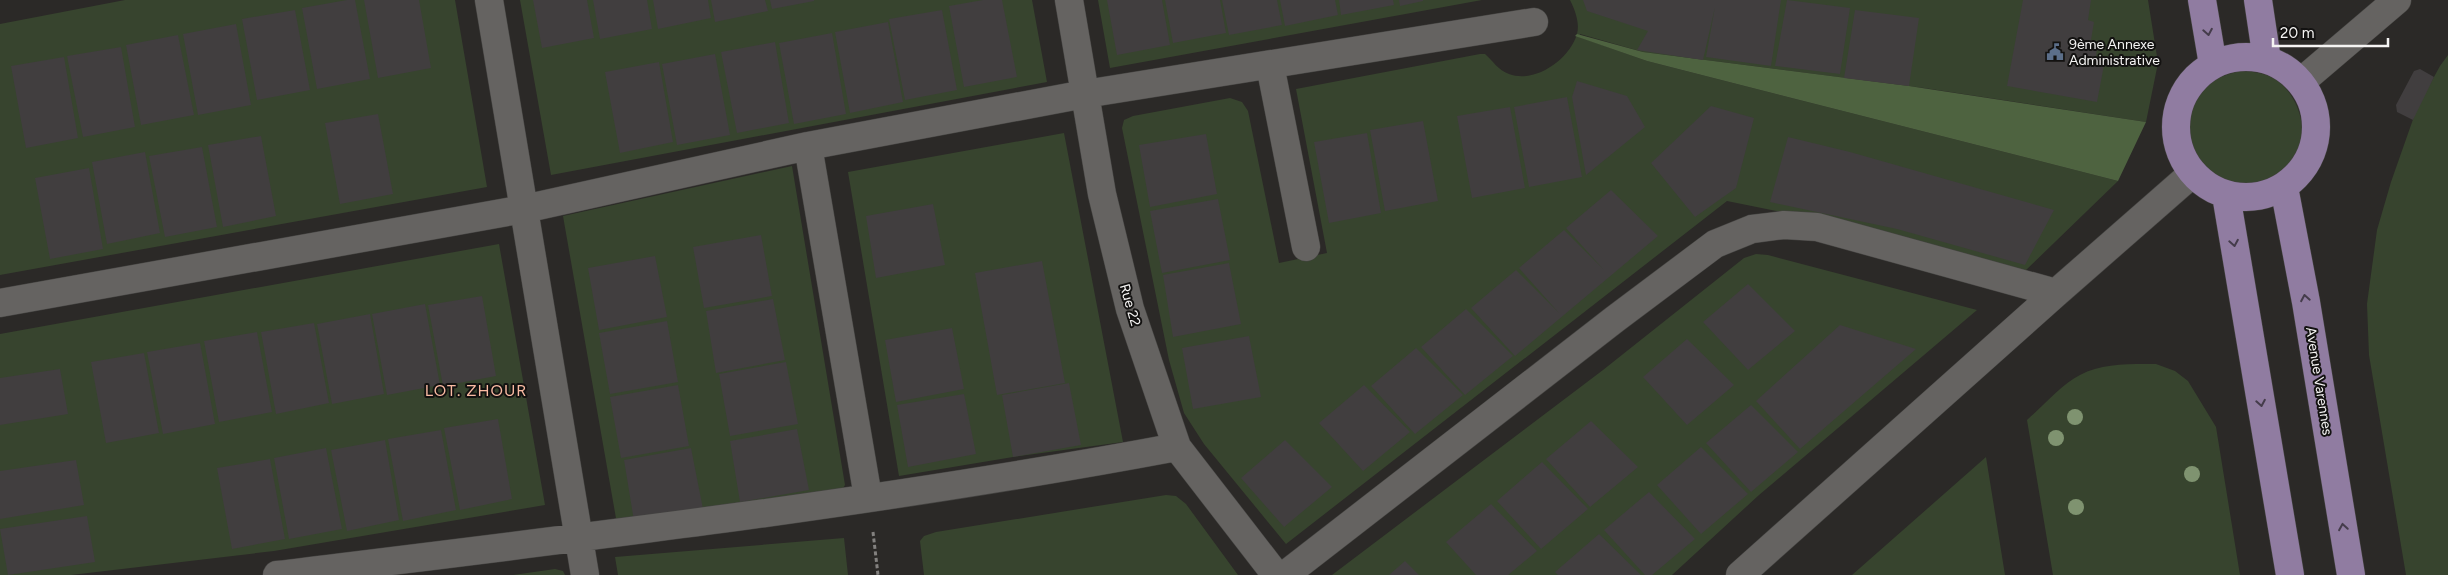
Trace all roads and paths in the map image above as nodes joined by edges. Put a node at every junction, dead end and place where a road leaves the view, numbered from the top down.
1 (489, 0) edge
2 (1069, 0) edge
3 (2202, 0) edge
4 (2258, 0) edge
5 (2397, 0) edge
6 (1534, 22) dead end
7 (2267, 60) junction
8 (1270, 64) junction
9 (2214, 65) junction
10 (2302, 81) junction
11 (1085, 94) junction
12 (808, 146) junction
13 (2193, 173) junction
14 (2284, 187) junction
15 (2226, 195) junction
16 (524, 209) junction
17 (1306, 247) dead end
18 (2056, 293) junction
19 (0, 303) edge
20 (1177, 447) junction
21 (868, 497) junction
22 (580, 537) junction
23 (277, 575) edge
24 (585, 575) edge
25 (878, 575) edge
26 (1276, 575) edge
27 (1285, 575) edge
28 (1740, 575) edge
29 (2290, 575) edge
30 (2351, 575) edge

1 - 16 street
2 - 11 street, Rue 22
3 -> 9 main road
4 - 7 main road
5 - 10 street
6 - 8 street
7 - 9 main road
7 - 10 main road
8 - 11 street
8 - 17 street
9 - 13 main road
10 - 14 main road
11 - 12 street
11 - 20 street, Rue 22
12 - 16 street
12 - 21 street
13 - 15 main road
13 - 18 street
14 - 15 main road
30 -> 14 main road, Avenue Varennes
15 -> 29 main road
16 - 19 street
16 - 22 street
18 - 27 street
18 - 28 street
20 - 21 street
20 - 26 street, Rue 22
21 - 22 street
21 - 25 path
22 - 23 street
22 - 24 street

